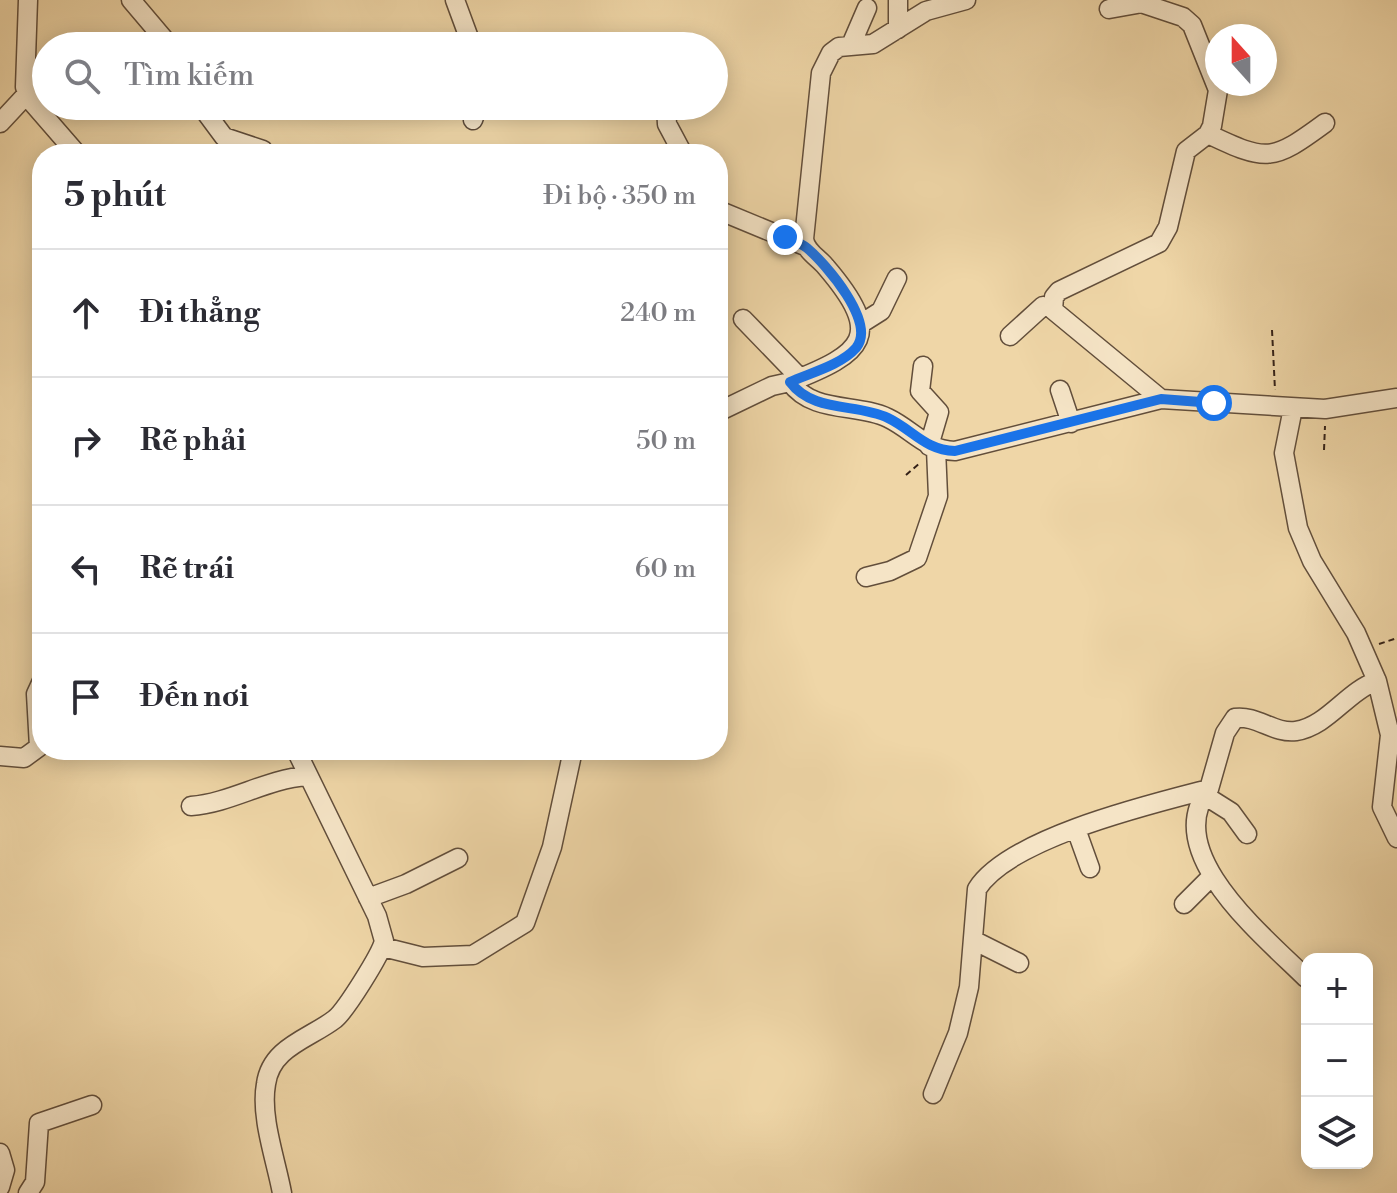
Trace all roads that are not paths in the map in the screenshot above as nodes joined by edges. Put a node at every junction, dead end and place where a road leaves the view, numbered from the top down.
1 (28, 0) edge
2 (131, 0) edge
3 (455, 0) edge
4 (898, 0) edge
5 (966, 0) edge
6 (1134, 2) edge
7 (867, 8) dead end
8 (1109, 9) dead end
9 (898, 29) junction
10 (158, 32) edge
11 (467, 32) edge
12 (851, 45) junction
13 (27, 94) junction
14 (32, 100) edge
15 (3, 113) edge
16 (49, 120) edge
17 (211, 120) edge
18 (667, 120) edge
19 (1325, 123) dead end
20 (1208, 134) junction
21 (69, 144) edge
22 (245, 144) edge
23 (678, 144) edge
24 (728, 214) edge
25 (805, 246) junction
26 (897, 278) dead end
27 (1043, 305) junction
28 (743, 319) dead end
29 (862, 323) junction
30 (1010, 336) dead end
31 (923, 366) dead end
32 (795, 380) junction
33 (1060, 390) dead end
34 (1397, 398) edge
35 (1161, 399) junction
36 (728, 407) edge
37 (1284, 408) junction
38 (1071, 423) junction
39 (932, 447) junction
40 (866, 577) dead end
41 (1377, 681) junction
42 (32, 755) edge
43 (0, 756) edge
44 (300, 760) edge
45 (571, 760) edge
46 (307, 776) junction
47 (1207, 792) junction
48 (191, 806) dead end
49 (1076, 829) junction
50 (1247, 834) dead end
51 (1397, 838) edge
52 (458, 858) dead end
53 (1090, 868) dead end
54 (1211, 877) junction
55 (368, 898) junction
56 (1184, 904) dead end
57 (973, 940) junction
58 (383, 947) junction
59 (1019, 963) dead end
60 (1301, 973) edge
61 (933, 1094) dead end
62 (92, 1105) dead end
63 (0, 1153) edge
64 (0, 1187) edge
65 (28, 1193) edge
66 (282, 1193) edge

1 - 13 street
2 - 10 street
3 - 11 street
4 - 9 street
5 - 9 street
6 - 8 street
6 - 20 street
7 - 12 street
9 - 12 street
12 - 25 street
13 - 14 street
13 - 15 street
16 - 21 street
17 - 22 street
18 - 23 street
19 - 20 street
20 - 27 street
24 - 25 street
25 - 29 street
26 - 29 street
27 - 30 street
27 - 35 street
28 - 32 street
29 - 32 street
31 - 39 street
32 - 36 street
32 - 39 street
33 - 38 street
34 - 37 street
35 - 37 street
35 - 38 street
37 - 41 street
38 - 39 street
39 - 40 street
41 - 47 street
41 - 51 street
42 - 43 street
44 - 46 street
45 - 58 street
46 - 48 street
46 - 55 street
47 - 49 street
47 - 50 street
47 - 54 street
49 - 53 street
49 - 57 street
52 - 55 street
54 - 56 street
54 - 60 street
55 - 58 street
57 - 59 street
57 - 61 street
58 - 66 street
62 - 65 street
63 - 64 street

